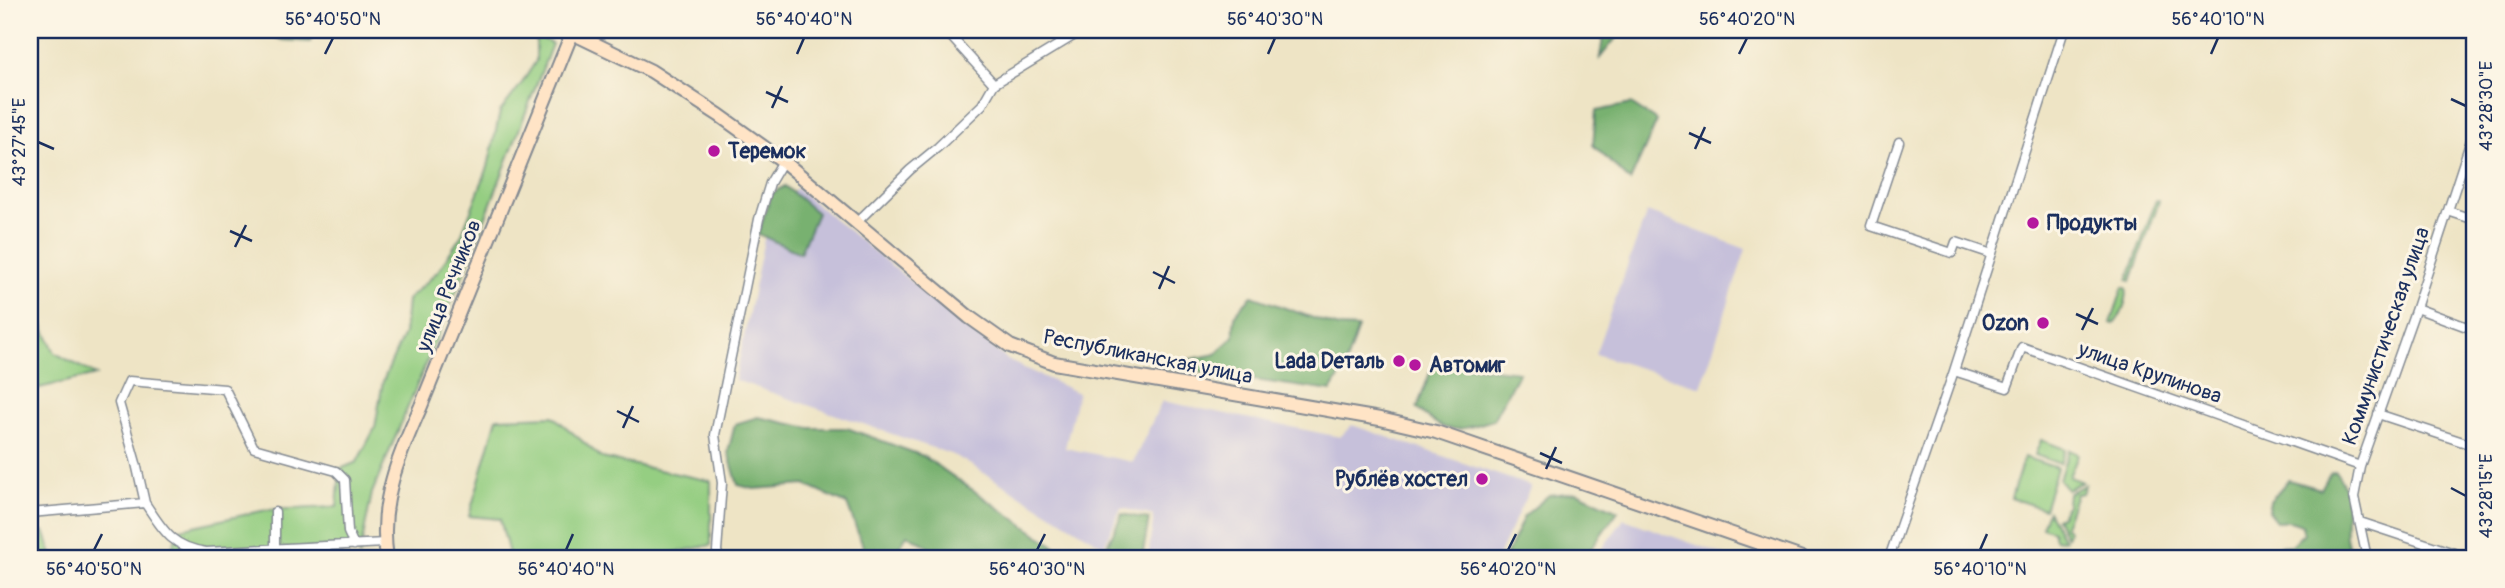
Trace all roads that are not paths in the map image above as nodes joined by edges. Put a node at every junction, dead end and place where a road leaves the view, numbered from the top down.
1 (945, 30) edge
2 (1083, 30) edge
3 (2064, 30) edge
4 (569, 31) edge
5 (994, 85) junction
6 (2475, 128) edge
7 (1899, 142) dead end
8 (783, 160) junction
9 (2448, 211) junction
10 (2475, 220) edge
11 (857, 222) junction
12 (1992, 254) junction
13 (2416, 308) junction
14 (2475, 330) edge
15 (1954, 371) junction
16 (2378, 414) junction
17 (2475, 446) edge
18 (2360, 466) junction
19 (145, 503) junction
20 (275, 512) dead end
21 (30, 513) edge
22 (2360, 522) junction
23 (385, 543) junction
24 (354, 545) junction
25 (275, 549) junction
26 (387, 558) edge
27 (719, 558) edge
28 (1802, 558) edge
29 (1889, 558) edge
30 (2367, 558) edge
31 (2469, 558) edge

1 - 5 street
2 - 5 street
3 - 12 street
4 - 8 street, Республиканская улица
4 - 23 street, улица Речников
5 - 11 street
6 - 9 street, Коммунистическая улица
7 - 12 street
8 - 11 street, Республиканская улица
8 - 27 street
9 - 10 street
9 - 13 street, Коммунистическая улица
11 - 28 street, Республиканская улица
12 - 15 street
13 - 14 street
13 - 16 street, Коммунистическая улица
15 - 18 street, улица Крупинова
15 - 29 street
16 - 17 street
16 - 18 street, Коммунистическая улица
18 - 22 street, Коммунистическая улица
19 - 21 street
19 - 24 street
19 - 25 street
20 - 25 street
22 - 30 street, Коммунистическая улица
22 - 31 street
23 - 24 street
23 - 26 street, улица Речников
24 - 25 street

